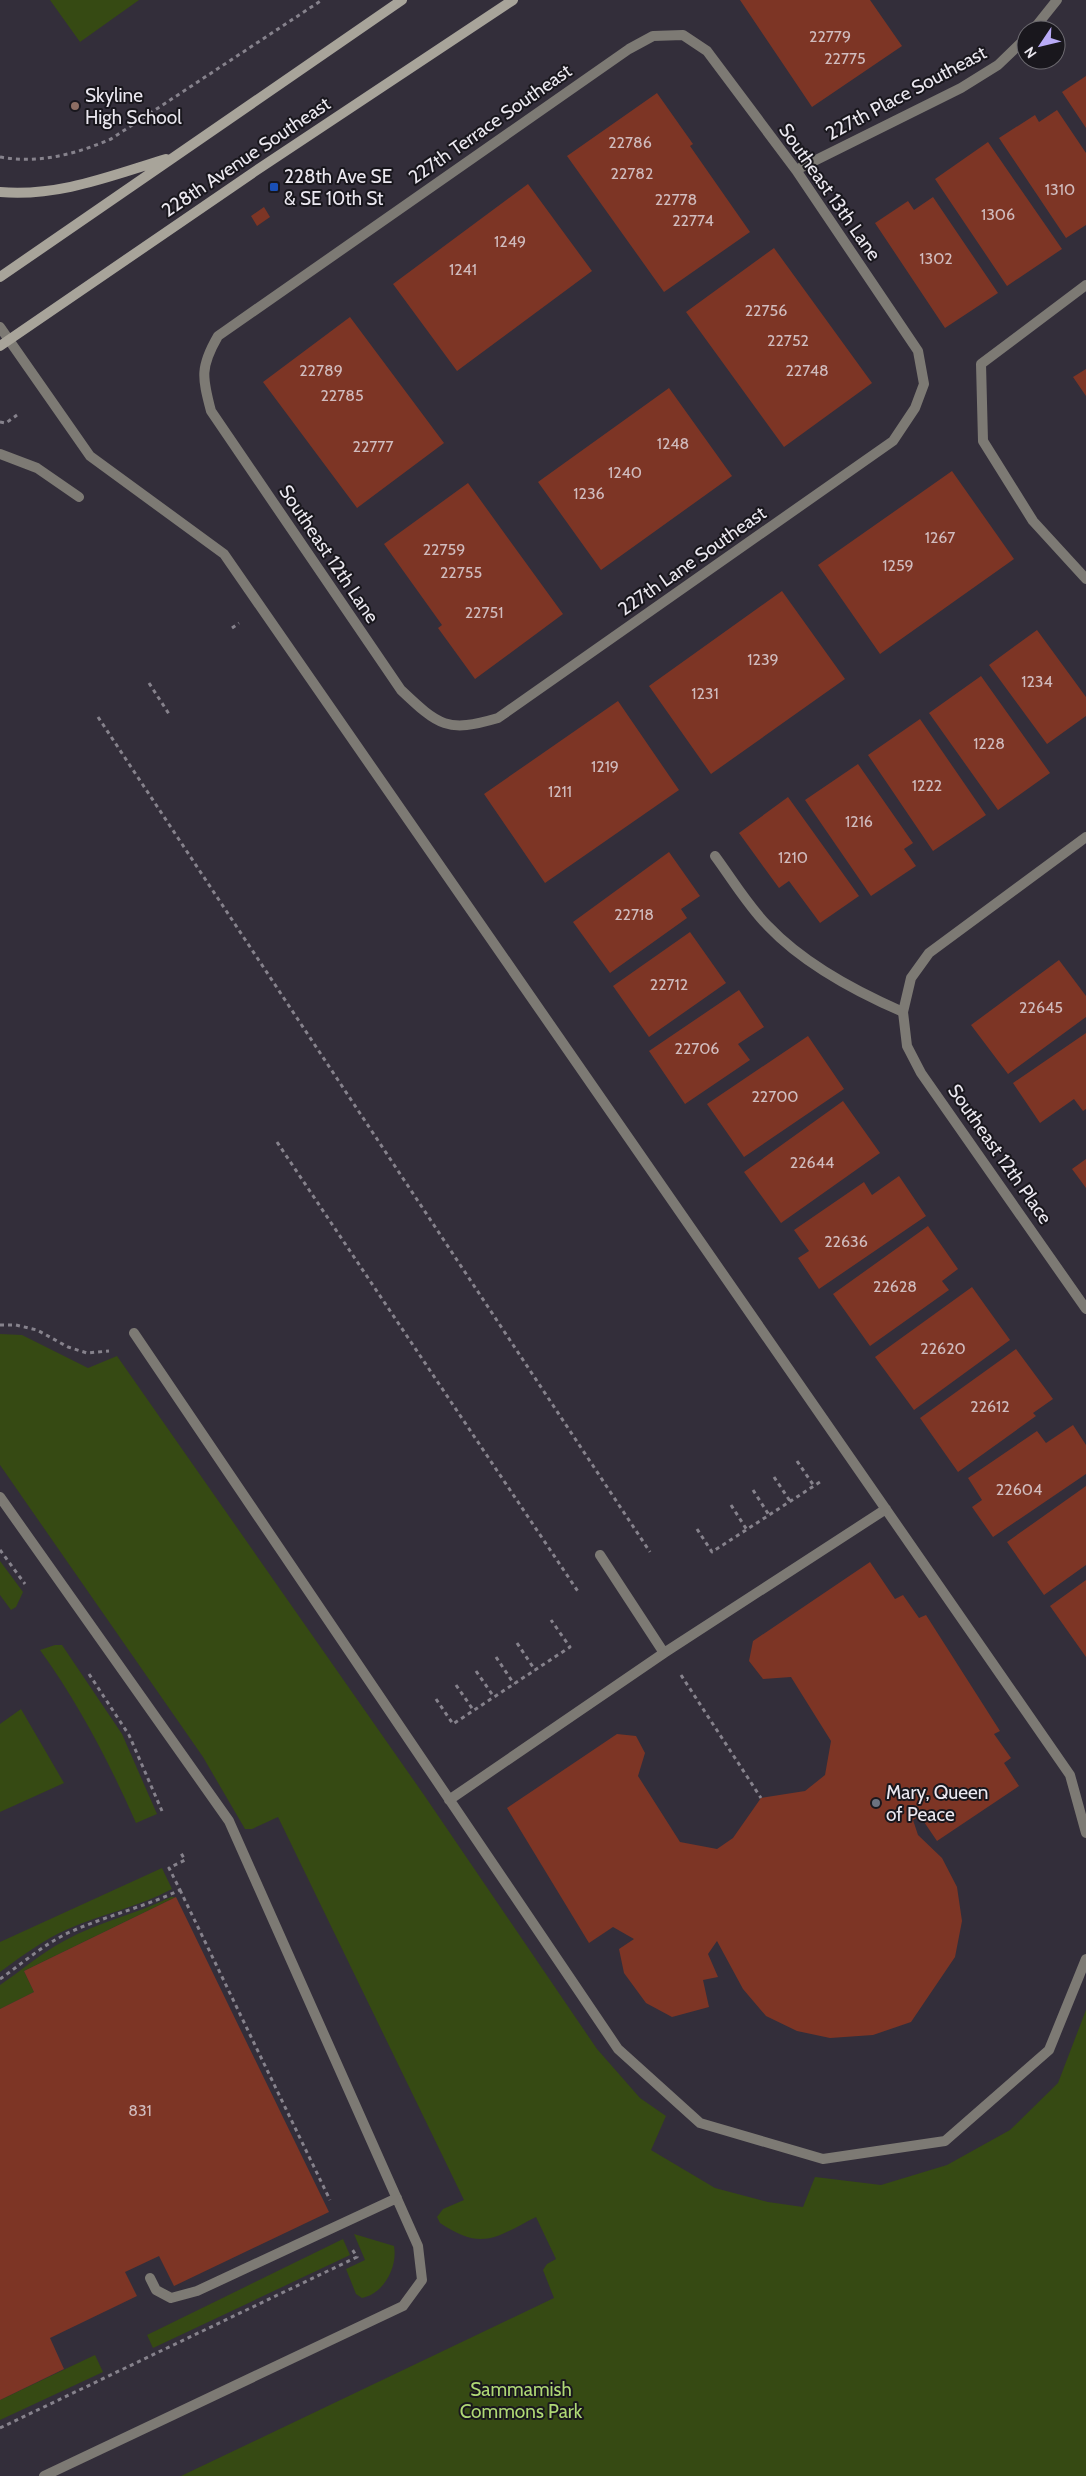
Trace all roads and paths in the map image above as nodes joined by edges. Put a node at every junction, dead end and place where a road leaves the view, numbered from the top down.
1 (322, 0) edge
2 (402, 0) edge
3 (513, 0) edge
4 (1057, 0) edge
5 (1041, 20) edge
6 (683, 35) joint
7 (1016, 48) edge
8 (176, 156) junction
9 (0, 157) edge
10 (796, 170) junction
11 (0, 192) edge
12 (0, 277) edge
13 (1086, 285) edge
14 (0, 327) edge
15 (4, 343) edge
16 (204, 382) joint
17 (924, 384) joint
18 (18, 415) dead end
19 (0, 422) edge
20 (0, 454) edge
21 (79, 497) dead end
22 (1086, 579) edge
23 (149, 683) dead end
24 (169, 714) dead end
25 (98, 716) dead end
26 (449, 726) joint
27 (1086, 837) edge
28 (715, 856) dead end
29 (904, 1012) junction
30 (277, 1142) dead end
31 (1086, 1309) edge
32 (0, 1325) edge
33 (134, 1333) dead end
34 (109, 1351) dead end
35 (797, 1461) dead end
36 (774, 1477) dead end
37 (820, 1482) dead end
38 (814, 1486) junction
39 (753, 1490) dead end
40 (0, 1497) edge
41 (790, 1501) junction
42 (731, 1505) dead end
43 (886, 1509) junction
44 (769, 1515) junction
45 (697, 1529) dead end
46 (747, 1530) junction
47 (0, 1550) edge
48 (650, 1552) dead end
49 (600, 1555) dead end
50 (25, 1584) dead end
51 (579, 1593) dead end
52 (551, 1620) dead end
53 (517, 1643) dead end
54 (664, 1653) junction
55 (496, 1657) dead end
56 (536, 1670) junction
57 (476, 1671) dead end
58 (88, 1673) dead end
59 (680, 1674) dead end
60 (514, 1684) junction
61 (456, 1685) dead end
62 (494, 1697) junction
63 (436, 1699) dead end
64 (474, 1711) junction
65 (761, 1798) dead end
66 (449, 1800) junction
67 (162, 1811) dead end
68 (1086, 1834) edge
69 (181, 1853) dead end
70 (180, 1890) junction
71 (1086, 1959) edge
72 (0, 1979) edge
73 (397, 2198) junction
74 (334, 2208) dead end
75 (350, 2244) dead end
76 (150, 2278) dead end
77 (0, 2428) edge
78 (44, 2476) edge

1 - 9 path
2 - 8 main road
3 - 15 main road, 228th Avenue Southeast
4 - 5 street
6 - 10 street, Southeast 13th Lane
6 - 16 street, 227th Terrace Southeast
7 - 10 street, 227th Place Southeast
8 - 11 main road
8 - 12 main road
10 - 17 street, Southeast 13th Lane
13 - 22 street
14 - 15 street
15 - 43 street
16 - 26 street, Southeast 12th Lane
17 - 26 street, 227th Lane Southeast
18 - 19 path
20 - 21 street
23 - 24 path
25 - 48 path
27 - 29 street, Southeast 12th Place
28 - 29 street
29 - 31 street, Southeast 12th Place
30 - 51 path
32 - 34 path
33 - 66 street
35 - 38 path
36 - 41 path
37 - 38 path
38 - 41 path
39 - 44 path
40 - 73 street
41 - 44 path
42 - 46 path
43 - 54 street
43 - 68 street
44 - 46 path
45 - 46 path
47 - 50 path
49 - 54 street
52 - 56 path
53 - 56 path
54 - 66 street
55 - 60 path
56 - 60 path
57 - 62 path
58 - 67 path
59 - 65 path
60 - 62 path
61 - 64 path
62 - 64 path
63 - 64 path
66 - 71 street
69 - 70 path
70 - 72 path
70 - 74 path
73 - 76 street
73 - 78 street
75 - 77 path

